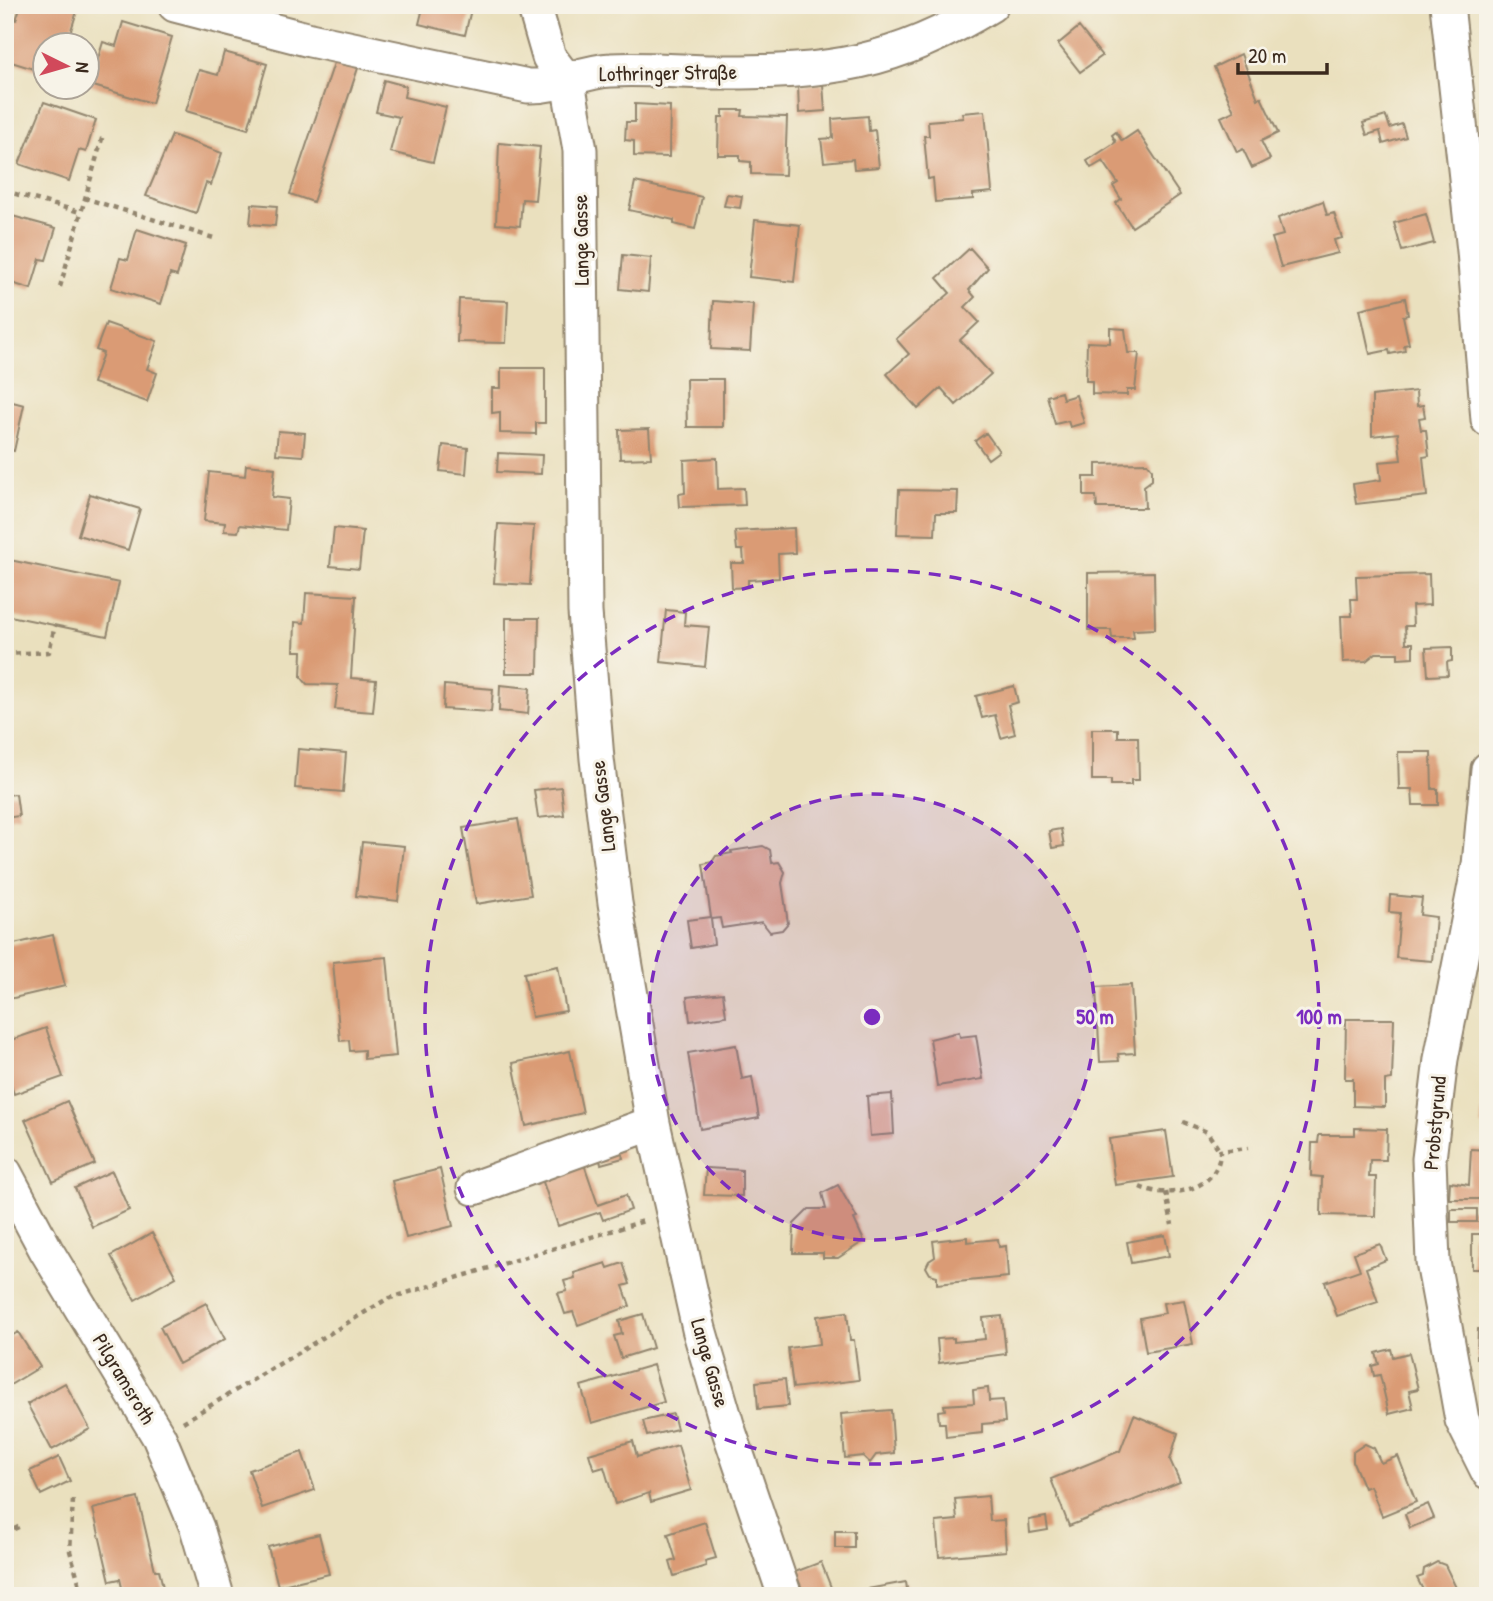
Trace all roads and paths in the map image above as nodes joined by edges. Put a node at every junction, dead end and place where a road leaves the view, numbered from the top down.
1 (175, 5) edge
2 (534, 5) edge
3 (991, 5) edge
4 (1447, 5) edge
5 (568, 82) junction
6 (103, 135) dead end
7 (5, 191) edge
8 (84, 198) junction
9 (80, 212) junction
10 (217, 239) dead end
11 (60, 287) dead end
12 (1488, 420) edge
13 (55, 625) dead end
14 (5, 654) edge
15 (1488, 769) edge
16 (1183, 1122) dead end
17 (653, 1123) junction
18 (1248, 1148) dead end
19 (1220, 1151) junction
20 (5, 1173) edge
21 (1140, 1187) dead end
22 (474, 1188) dead end
23 (1166, 1192) junction
24 (671, 1213) junction
25 (1172, 1225) dead end
26 (188, 1418) dead end
27 (1488, 1472) edge
28 (73, 1500) dead end
29 (23, 1525) dead end
30 (5, 1533) edge
31 (83, 1596) edge
32 (217, 1596) edge
33 (785, 1596) edge

1 - 5 street, Lothringer Straße
2 - 5 street, Lange Gasse
3 - 5 street, Lothringer Straße
4 - 12 street
5 - 17 street, Lange Gasse
6 - 8 path
7 - 9 path
8 - 9 path
8 - 10 path
9 - 11 path
13 - 14 path
15 - 27 street, Probstgrund
16 - 19 path
17 - 22 street
17 - 24 street, Lange Gasse
18 - 19 path
19 - 23 path
20 - 32 street, Pilgramsroth
21 - 23 path
23 - 25 path
24 - 26 path
24 - 33 street, Lange Gasse
28 - 31 path
29 - 30 path

